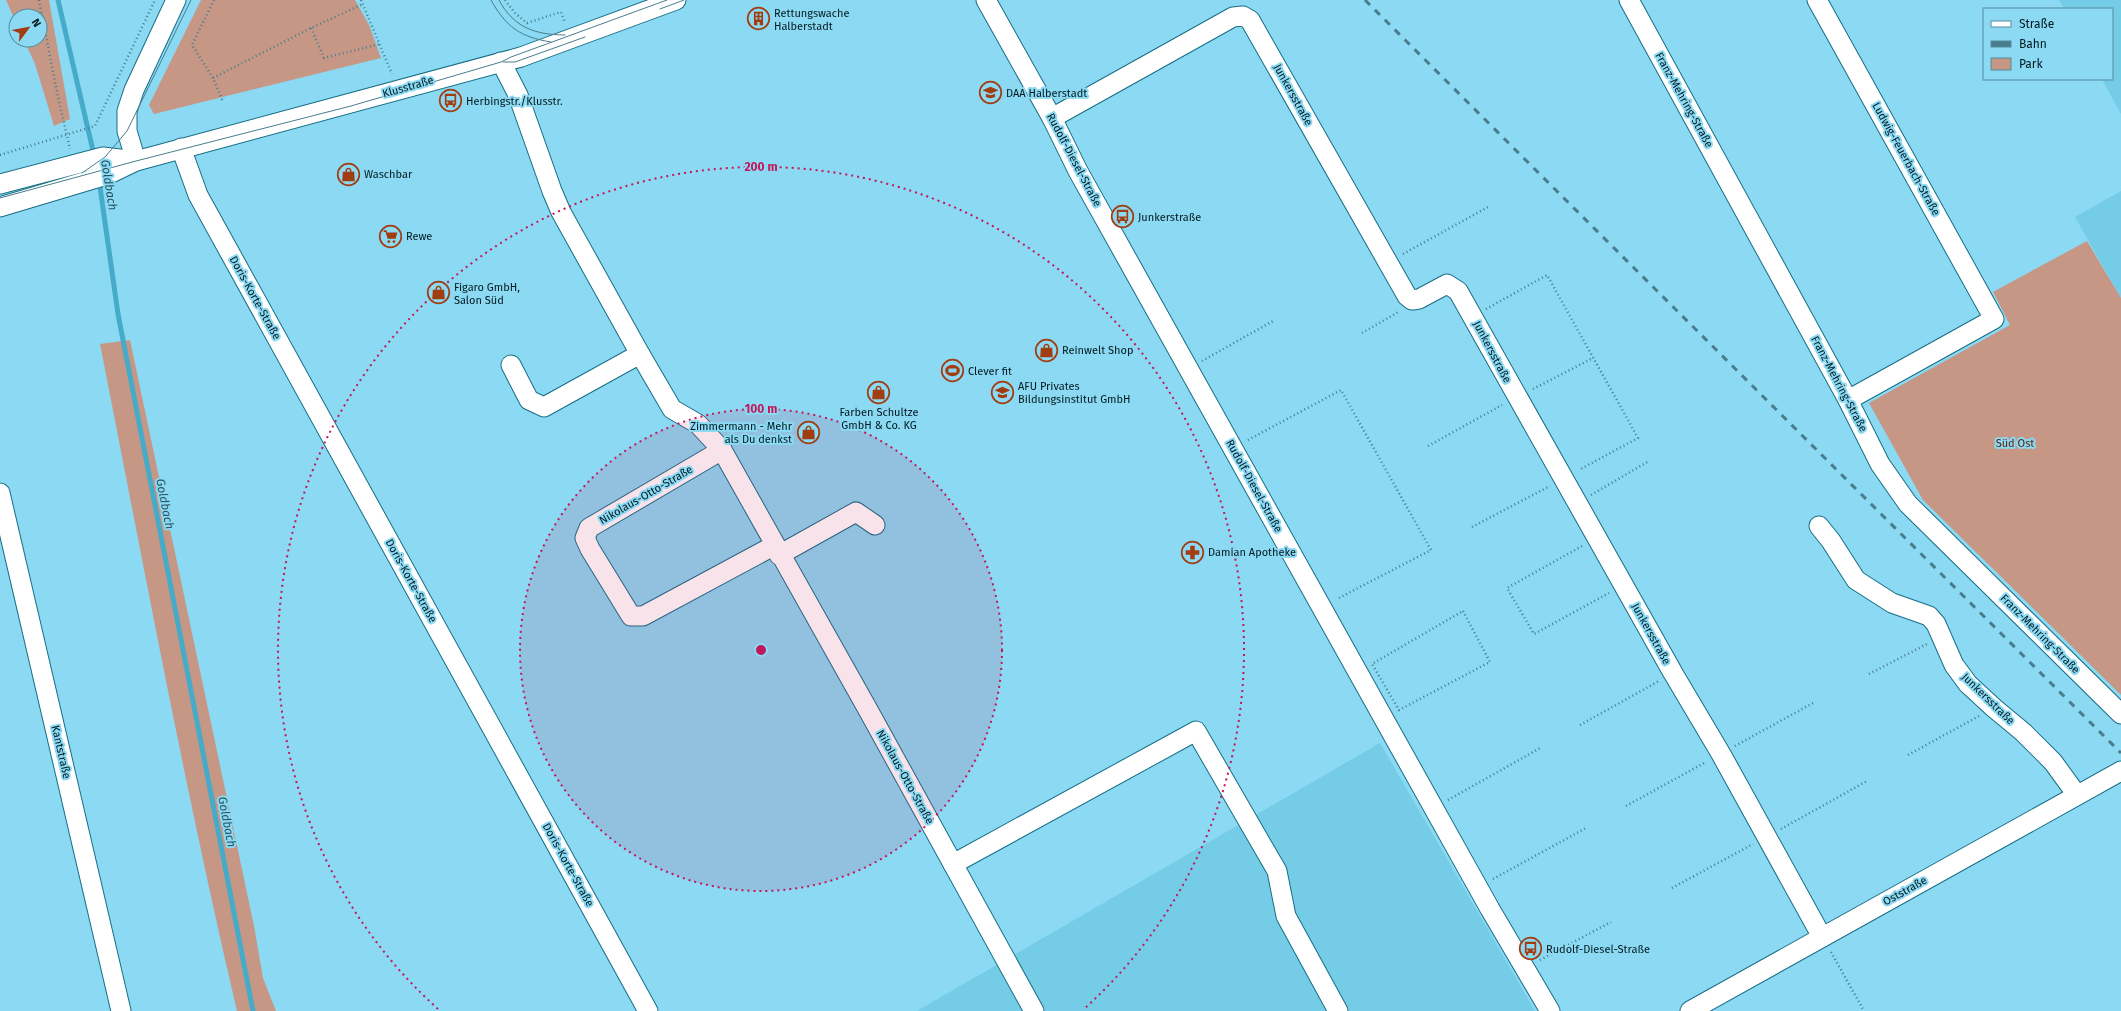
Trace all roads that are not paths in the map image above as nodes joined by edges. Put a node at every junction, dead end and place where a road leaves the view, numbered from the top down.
1 (176, 0) edge
2 (676, 0) edge
3 (986, 0) edge
4 (1629, 0) edge
5 (1818, 0) edge
6 (502, 62) junction
7 (1052, 118) junction
8 (181, 148) junction
9 (136, 161) junction
10 (82, 169) junction
11 (0, 184) edge
12 (0, 207) edge
13 (640, 354) junction
14 (511, 365) dead end
15 (1848, 400) junction
16 (722, 450) junction
17 (0, 493) edge
18 (875, 525) dead end
19 (1819, 526) dead end
20 (777, 550) junction
21 (2121, 714) edge
22 (2121, 771) edge
23 (2077, 795) junction
24 (953, 864) junction
25 (1822, 937) junction
26 (121, 1011) edge
27 (648, 1011) edge
28 (1034, 1011) edge
29 (1338, 1011) edge
30 (1550, 1011) edge
31 (1690, 1011) edge

1 - 9 street
2 - 6 street, Klusstraße
3 - 7 street, Rudolf-Diesel-Straße
4 - 15 street, Franz-Mehring-Straße
5 - 15 street, Ludwig-Feuerbach-Straße
6 - 8 street, Klusstraße
6 - 13 street, Nikolaus-Otto-Straße
7 - 25 street, Junkersstraße
7 - 30 street, Rudolf-Diesel-Straße
8 - 9 street, Klusstraße
8 - 27 street, Doris-Korte-Straße
9 - 10 street
10 - 11 street
10 - 12 street
13 - 14 street
13 - 16 street, Nikolaus-Otto-Straße
15 - 21 street, Franz-Mehring-Straße
16 - 20 street, Nikolaus-Otto-Straße
16 - 20 street, Nikolaus-Otto-Straße
17 - 26 street, Kantstraße
18 - 20 street
19 - 23 street, Junkersstraße
20 - 24 street, Nikolaus-Otto-Straße
22 - 23 street, Oststraße
23 - 25 street, Oststraße
24 - 28 street, Nikolaus-Otto-Straße
24 - 29 street
25 - 31 street, Oststraße

